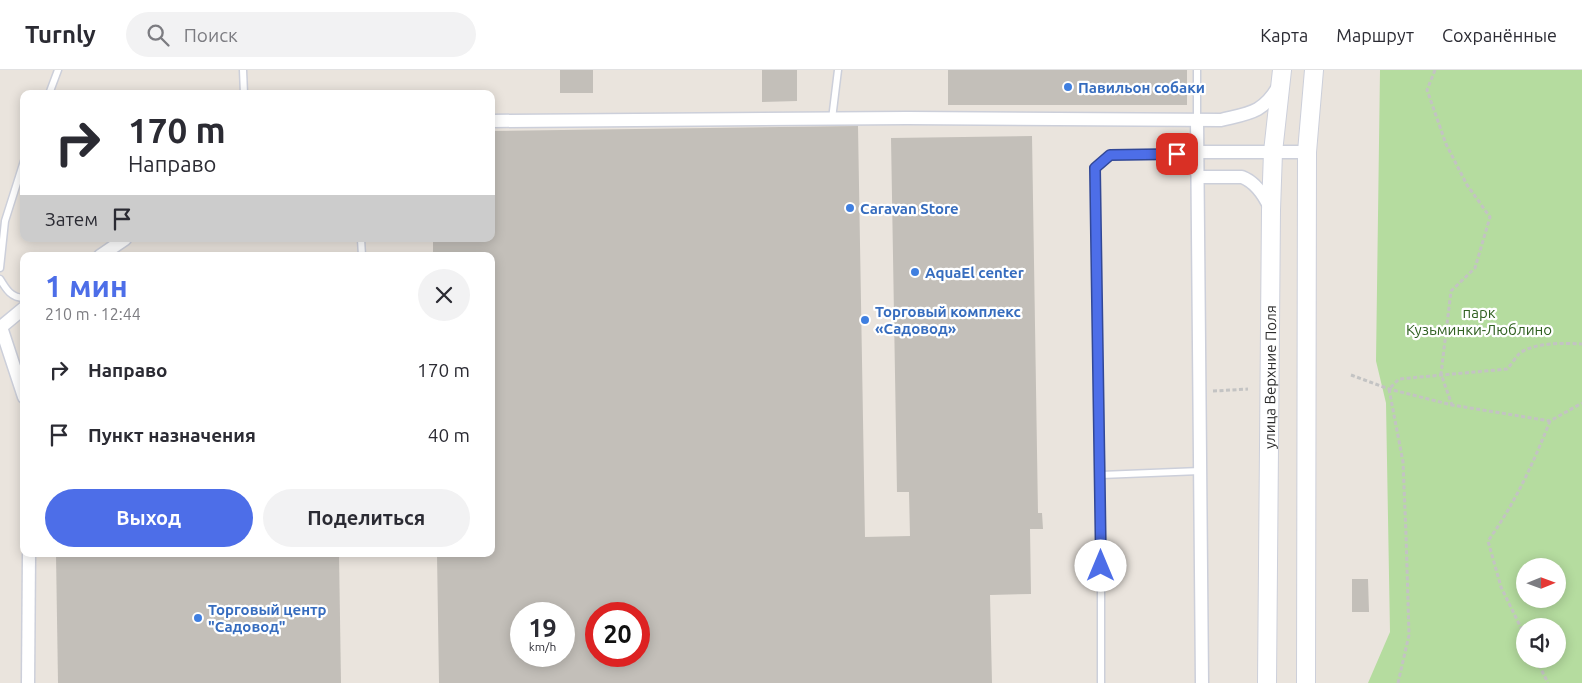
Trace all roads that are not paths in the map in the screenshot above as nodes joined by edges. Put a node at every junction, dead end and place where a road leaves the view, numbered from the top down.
1 (58, 70) edge
2 (243, 70) edge
3 (838, 70) edge
4 (1197, 70) edge
5 (1314, 70) edge
6 (1282, 76) edge
7 (50, 90) edge
8 (244, 90) edge
9 (832, 119) junction
10 (1197, 120) junction
11 (495, 121) edge
12 (1197, 152) junction
13 (1273, 152) junction
14 (1308, 152) junction
15 (20, 174) edge
16 (1198, 178) junction
17 (1271, 210) junction
18 (121, 242) edge
19 (106, 252) edge
20 (0, 268) edge
21 (0, 279) edge
22 (20, 298) edge
23 (20, 311) edge
24 (1, 323) edge
25 (20, 384) edge
26 (1200, 471) junction
27 (1101, 475) junction
28 (30, 557) edge
29 (1307, 632) junction
30 (28, 683) edge
31 (1101, 683) edge
32 (1202, 683) edge
33 (1266, 683) edge
34 (1306, 683) edge
35 (1314, 683) edge

1 - 7 lane
2 - 8 lane
3 - 9 lane
4 - 10 lane
5 - 14 main road
6 - 10 street
6 - 13 main road, улица Верхние Поля
9 - 10 street
9 - 11 street
10 - 12 street
12 - 13 street
12 - 16 street
13 - 14 street
13 - 17 main road, улица Верхние Поля
14 - 29 main road
15 - 20 lane
16 - 17 street
16 - 26 street
16 - 27 lane
17 - 33 main road, улица Верхние Поля
18 - 19 street
21 - 22 lane
23 - 24 street
24 - 25 street
26 - 27 lane
26 - 32 street
27 - 31 lane
28 - 30 street
29 - 34 main road
29 - 35 main road

